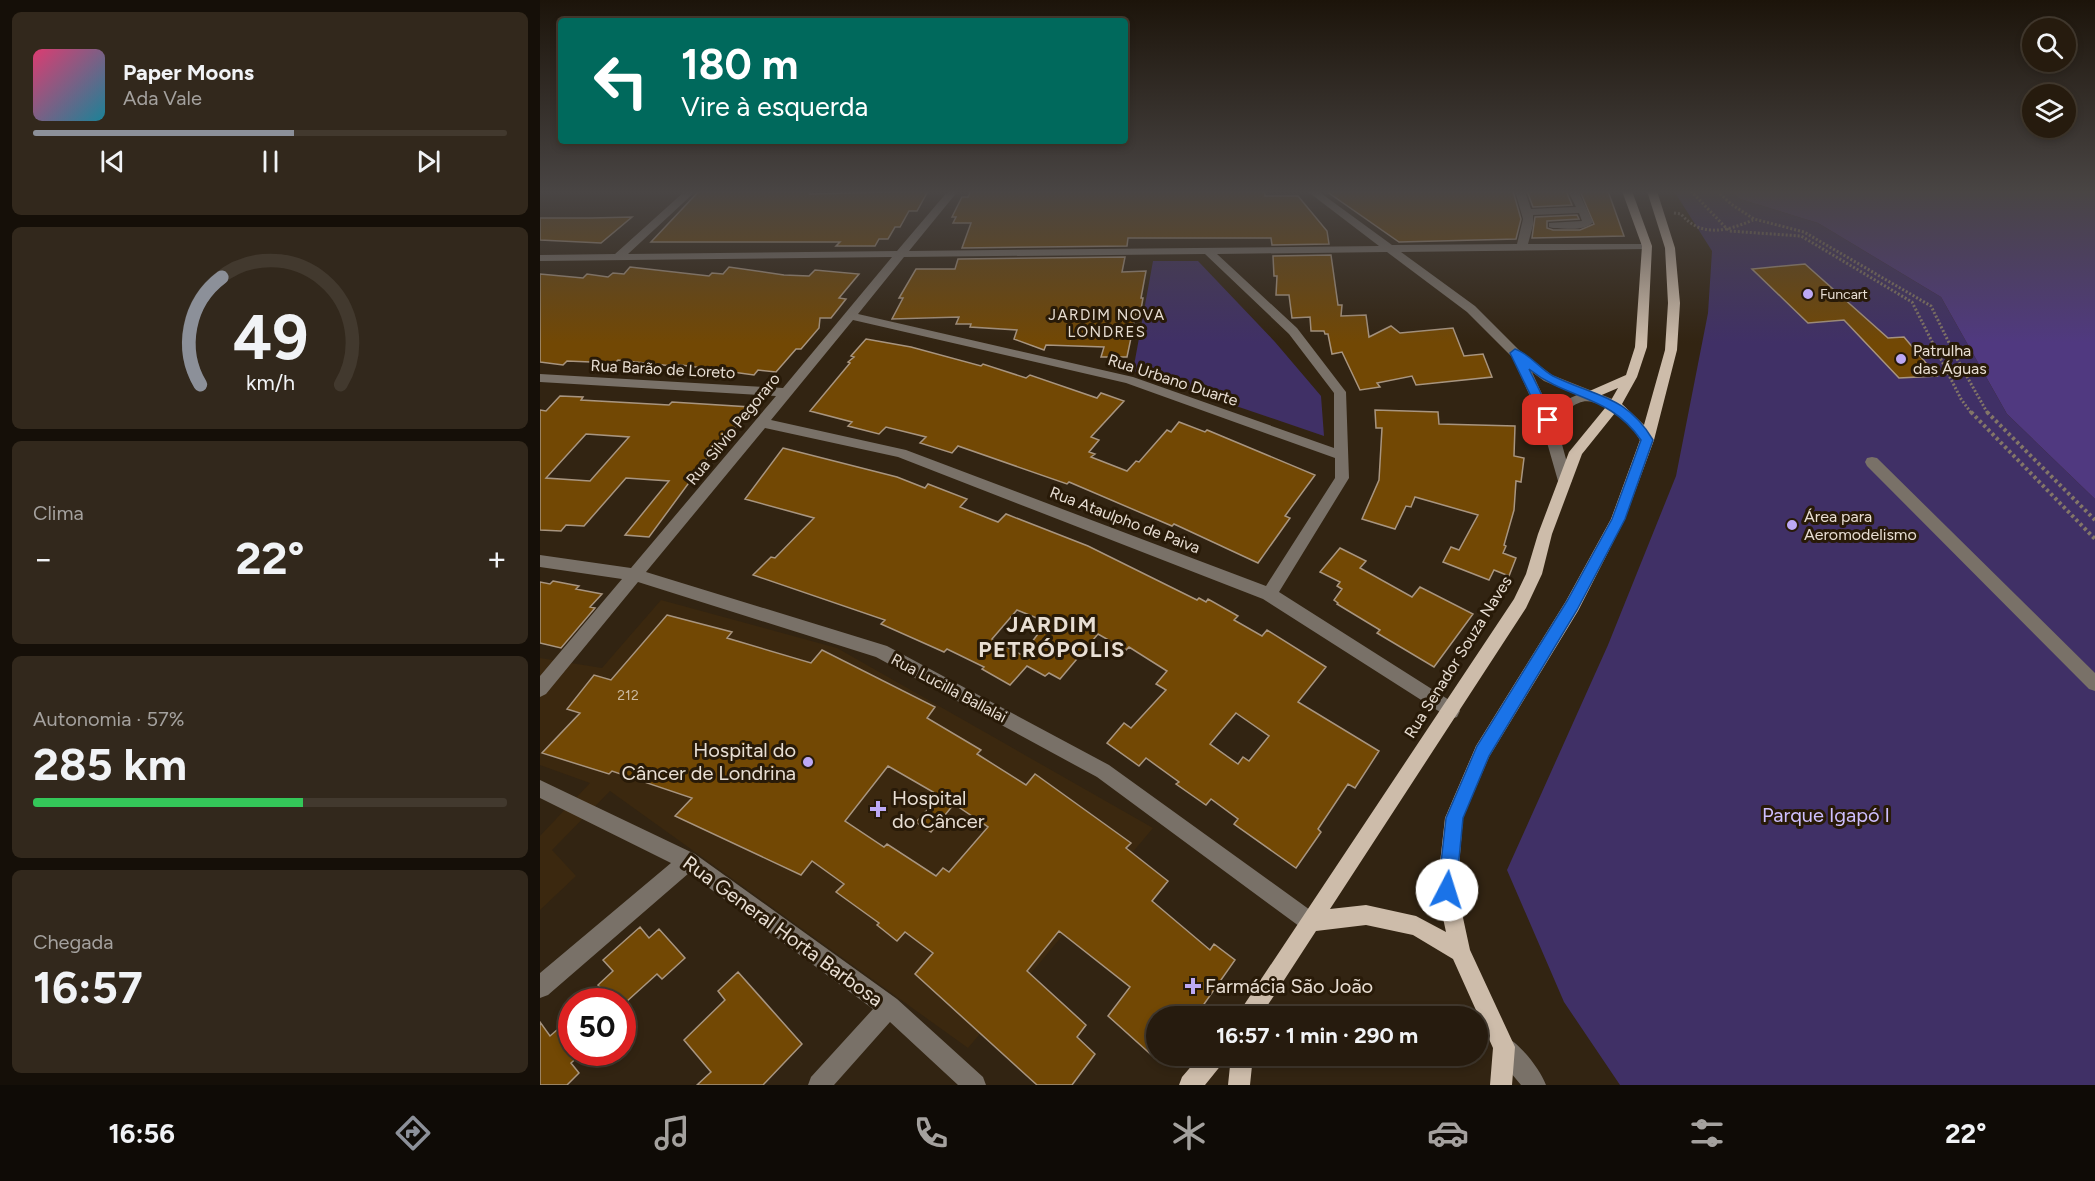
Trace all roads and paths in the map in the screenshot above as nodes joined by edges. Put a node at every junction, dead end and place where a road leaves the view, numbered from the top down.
1 (635, 242) edge
2 (909, 242) edge
3 (1382, 242) edge
4 (1523, 242) edge
5 (1645, 242) edge
6 (1668, 242) edge
7 (1809, 242) edge
8 (1821, 242) edge
9 (1647, 246) junction
10 (1521, 248) junction
11 (1392, 249) junction
12 (1208, 251) junction
13 (898, 255) junction
14 (618, 257) junction
15 (540, 258) edge
16 (848, 315) junction
17 (1515, 353) junction
18 (1631, 377) junction
19 (540, 378) edge
20 (785, 392) junction
21 (1590, 396) junction
22 (1615, 405) junction
23 (760, 422) junction
24 (1556, 439) junction
25 (1647, 440) junction
26 (1343, 456) junction
27 (1872, 462) dead end
28 (1565, 481) junction
29 (2095, 520) edge
30 (2095, 539) edge
31 (540, 561) edge
32 (635, 575) junction
33 (1269, 594) junction
34 (2095, 684) edge
35 (540, 689) edge
36 (1451, 711) junction
37 (540, 789) edge
38 (688, 861) junction
39 (1310, 922) junction
40 (1460, 952) junction
41 (540, 987) edge
42 (1254, 1006) edge
43 (889, 1007) junction
44 (1504, 1047) junction
45 (1206, 1066) edge
46 (1241, 1066) edge
47 (819, 1085) edge
48 (975, 1085) edge
49 (1190, 1085) edge
50 (1239, 1085) edge
51 (1501, 1085) edge
52 (1535, 1085) edge

1 - 14 street
2 - 13 street, Rua Silvio Pegoraro
3 - 11 street
4 - 10 street
5 - 9 main road, Rua Senador Souza Naves
6 - 25 main road
7 - 30 path
8 - 29 path
9 - 10 street
9 - 18 main road, Rua Senador Souza Naves
10 - 11 street
11 - 12 street
11 - 17 street
12 - 13 street
12 - 26 street
13 - 14 street
13 - 16 street, Rua Silvio Pegoraro
14 - 15 street
16 - 20 street, Rua Silvio Pegoraro
16 - 26 street, Rua Urbano Duarte
17 - 21 street
17 - 24 street
18 - 21 main road
18 - 22 main road, Rua Senador Souza Naves
19 - 20 street, Rua Barão de Loreto
20 - 23 street, Rua Silvio Pegoraro
21 - 22 street
21 - 24 street
22 - 25 main road
22 - 28 main road, Rua Senador Souza Naves
23 - 32 street, Rua Silvio Pegoraro
23 - 33 street, Rua Ataulpho de Paiva
24 - 28 street
25 - 40 main road
26 - 33 street
27 - 34 street
28 - 36 main road, Rua Senador Souza Naves
31 - 32 street, Rua Lucilla Ballalai
32 - 35 street, Rua Silvio Pegoraro
32 - 39 street, Rua Lucilla Ballalai
33 - 36 street, Rua Ataulpho de Paiva
36 - 39 main road, Rua Senador Souza Naves
37 - 38 street, Rua General Horta Barbosa
38 - 41 street
38 - 43 street, Rua General Horta Barbosa
39 - 40 main road
39 - 42 main road, Rua Senador Souza Naves
40 - 44 main road
43 - 47 street
43 - 48 street, Rua General Horta Barbosa
44 - 51 main road
44 - 52 street
45 - 49 main road
46 - 50 main road

